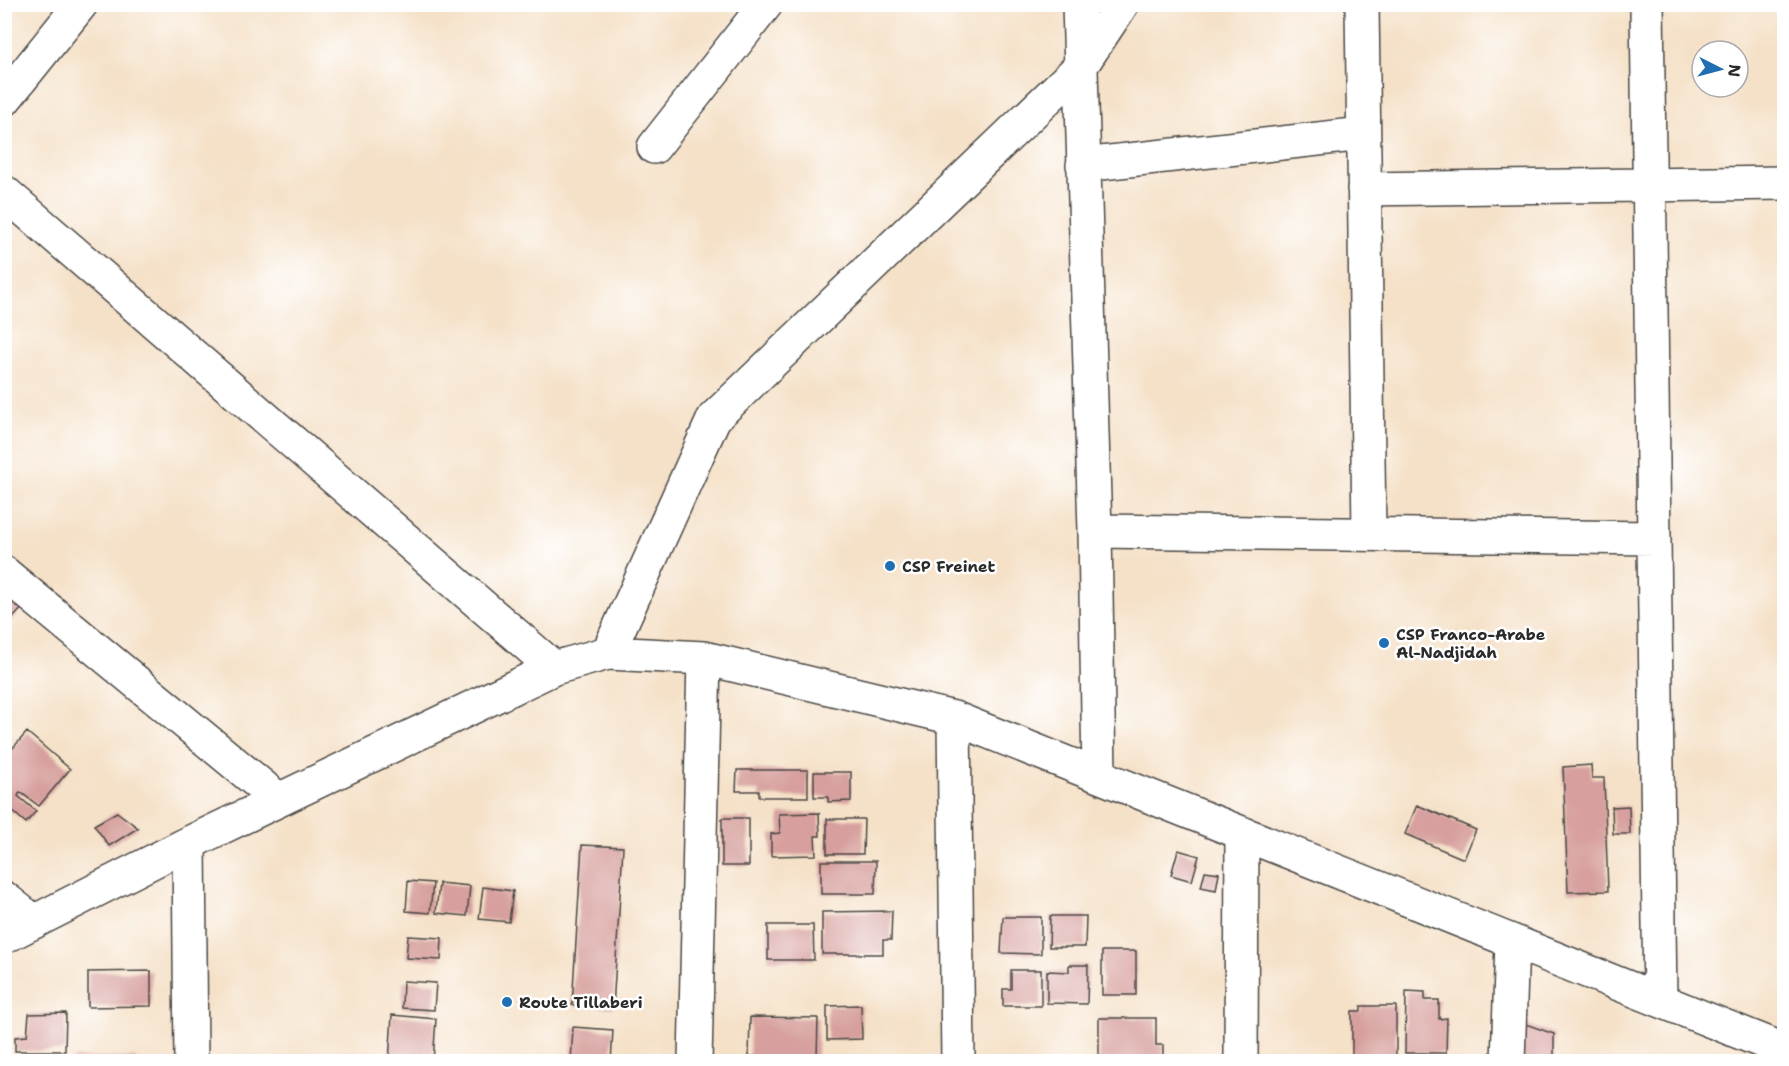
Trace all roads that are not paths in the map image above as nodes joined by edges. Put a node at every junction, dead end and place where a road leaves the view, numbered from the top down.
1 (81, 4) edge
2 (766, 4) edge
3 (1079, 4) edge
4 (1122, 4) edge
5 (1362, 4) edge
6 (1647, 4) edge
7 (1081, 66) junction
8 (4, 100) edge
9 (1363, 134) junction
10 (654, 147) dead end
11 (1083, 165) junction
12 (1785, 183) edge
13 (1649, 185) junction
14 (1364, 189) junction
15 (4, 192) edge
16 (1095, 531) junction
17 (1370, 534) junction
18 (1654, 538) junction
19 (4, 573) edge
20 (608, 653) junction
21 (704, 658) junction
22 (554, 668) junction
23 (954, 718) junction
24 (1099, 776) junction
25 (279, 800) junction
26 (1242, 833) junction
27 (189, 843) junction
28 (4, 898) edge
29 (34, 922) junction
30 (4, 937) edge
31 (1512, 941) junction
32 (1660, 1000) junction
33 (1785, 1050) edge
34 (191, 1062) edge
35 (695, 1062) edge
36 (958, 1062) edge
37 (1241, 1062) edge
38 (1509, 1062) edge

1 - 8 street
2 - 10 street
3 - 7 street
4 - 7 street
5 - 9 street
6 - 13 street
7 - 11 street
7 - 20 street
9 - 11 street
9 - 14 street
11 - 16 street
12 - 13 street
13 - 14 street
13 - 18 street
14 - 17 street
15 - 22 street
16 - 17 street
16 - 24 street
17 - 18 street
18 - 32 street
19 - 25 street
20 - 21 street
20 - 22 street
21 - 23 street
21 - 35 street
22 - 25 street
23 - 24 street
23 - 36 street
24 - 26 street
25 - 27 street
26 - 31 street
26 - 37 street
27 - 29 street
27 - 34 street
28 - 29 street
29 - 30 street
31 - 32 street
31 - 38 street
32 - 33 street

